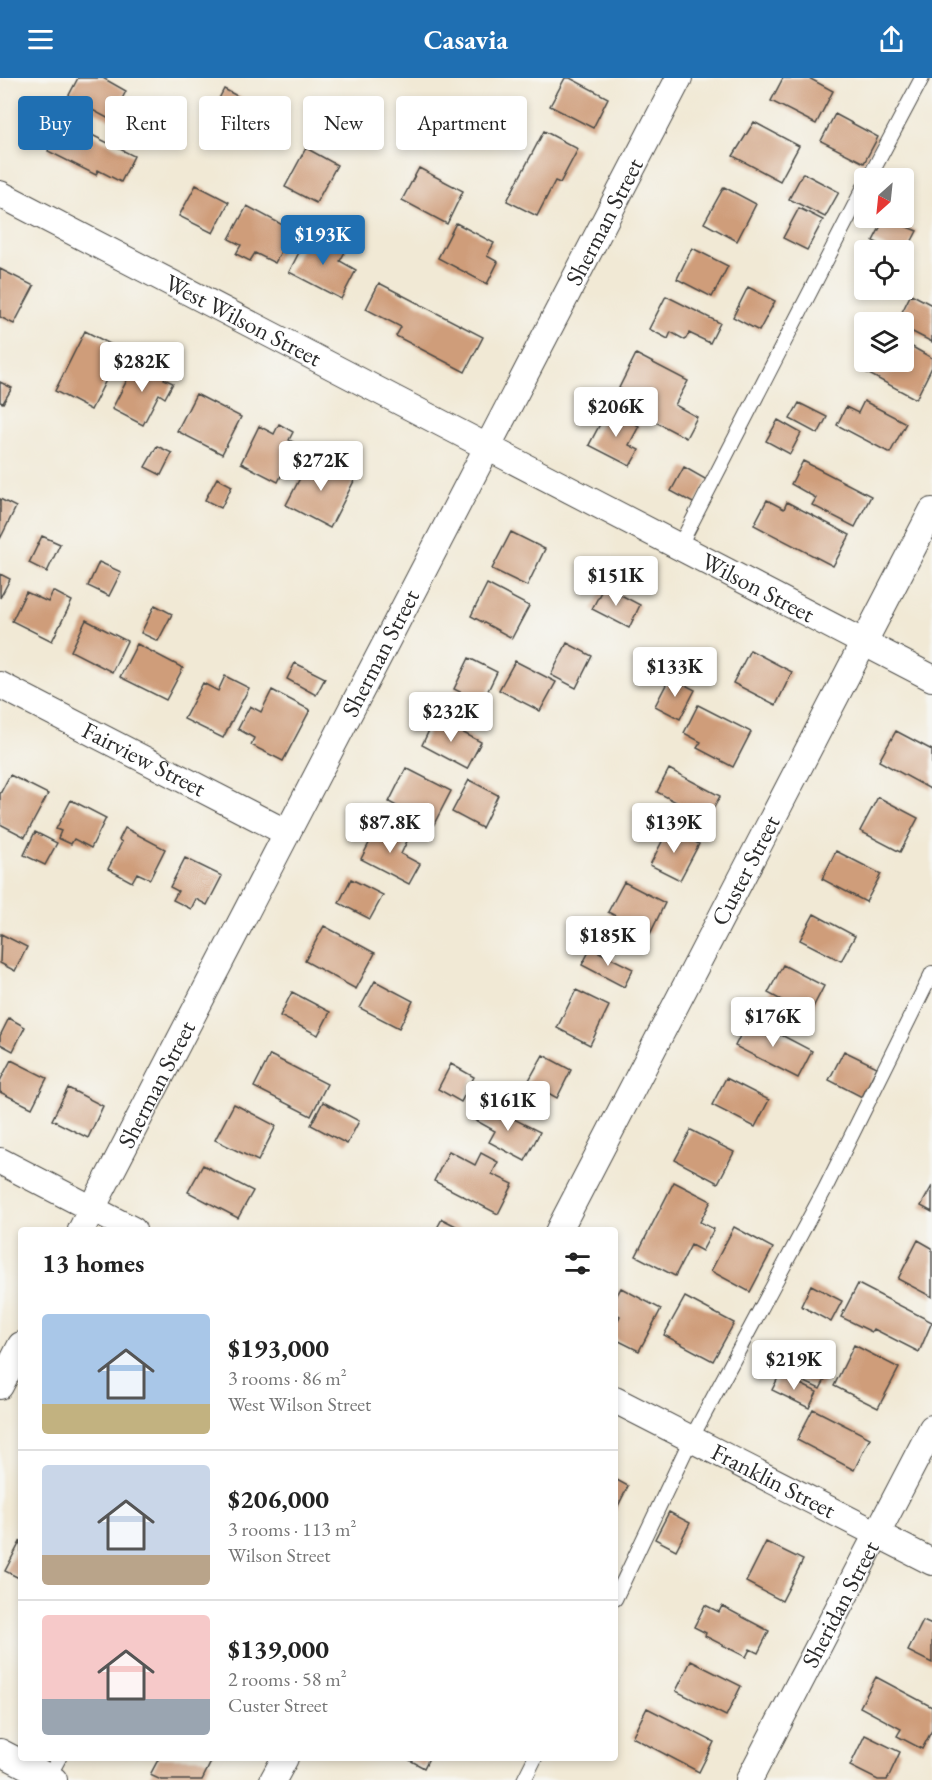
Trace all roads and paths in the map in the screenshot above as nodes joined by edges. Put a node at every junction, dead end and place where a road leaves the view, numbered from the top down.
1 (679, 78) edge
2 (922, 78) edge
3 (873, 168) edge
4 (0, 194) edge
5 (854, 206) edge
6 (487, 447) junction
7 (932, 511) edge
8 (679, 547) junction
9 (864, 642) junction
10 (932, 678) edge
11 (0, 685) edge
12 (287, 834) junction
13 (932, 973) edge
14 (0, 1161) edge
15 (86, 1219) edge
16 (120, 1227) edge
17 (561, 1227) edge
18 (18, 1351) edge
19 (0, 1386) edge
20 (618, 1402) edge
21 (932, 1428) edge
22 (691, 1438) junction
23 (877, 1534) junction
24 (932, 1562) edge
25 (618, 1593) edge
26 (0, 1752) edge
27 (18, 1760) edge
28 (21, 1761) edge
29 (283, 1761) edge
30 (534, 1761) edge
31 (52, 1774) edge
32 (273, 1780) edge
33 (524, 1780) edge
34 (749, 1780) edge

1 - 6 street, Sherman Street
2 - 3 lane
4 - 6 street, West Wilson Street
5 - 8 lane
6 - 8 street, Wilson Street
6 - 12 street, Sherman Street
7 - 9 street, Custer Street
8 - 9 street, Wilson Street
9 - 10 street, Wilson Street
9 - 17 street, Custer Street
11 - 12 street, Fairview Street
12 - 15 street, Sherman Street
13 - 22 lane
14 - 15 street
15 - 16 street
18 - 19 street
20 - 22 street, Franklin Street
21 - 23 street, Sheridan Street
22 - 23 street, Franklin Street
22 - 25 lane
23 - 24 street, Franklin Street
23 - 34 street, Sheridan Street
26 - 27 street
28 - 31 street
29 - 32 street
30 - 33 lane

